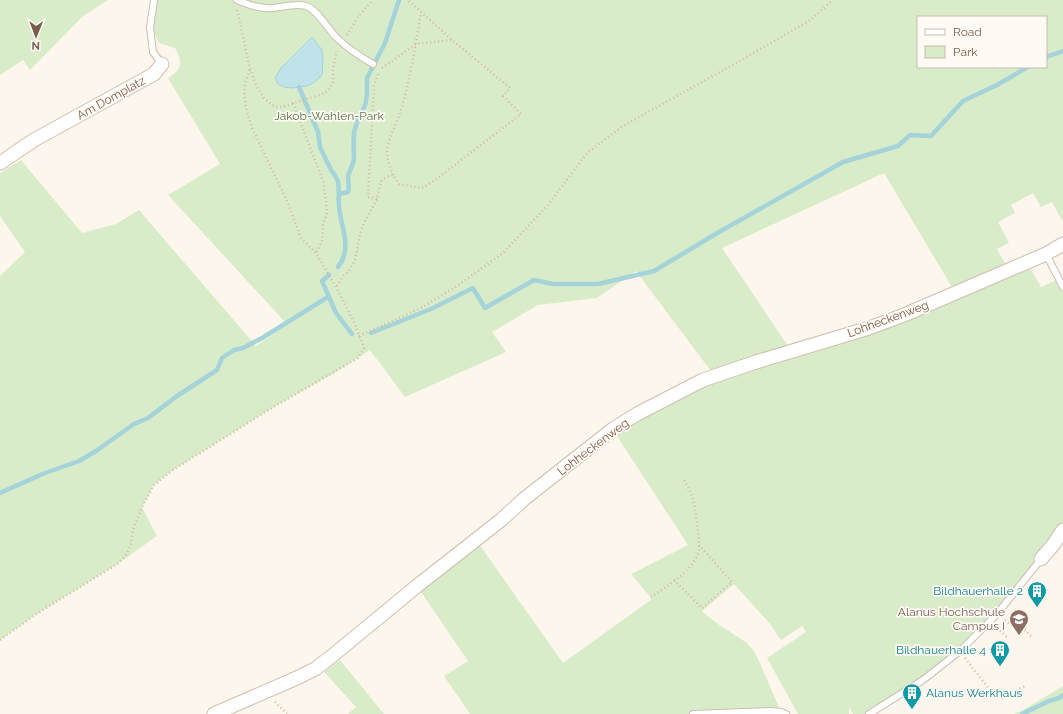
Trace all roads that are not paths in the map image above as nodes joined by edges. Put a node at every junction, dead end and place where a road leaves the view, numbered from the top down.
1 (154, 0) edge
2 (237, 3) edge
3 (162, 64) joint
4 (373, 64) dead end
5 (0, 163) edge
6 (1063, 244) edge
7 (1046, 254) junction
8 (1063, 287) edge
9 (1063, 530) edge
10 (1041, 559) joint
11 (214, 714) edge
12 (693, 714) edge
13 (786, 714) edge
14 (869, 714) edge

1 - 3 lane, Am Domplatz
2 - 4 lane
3 - 5 street, Am Domplatz
6 - 7 street, Lohheckenweg
7 - 8 lane
7 - 11 street, Lohheckenweg
9 - 10 street
10 - 14 lane
12 - 13 lane

